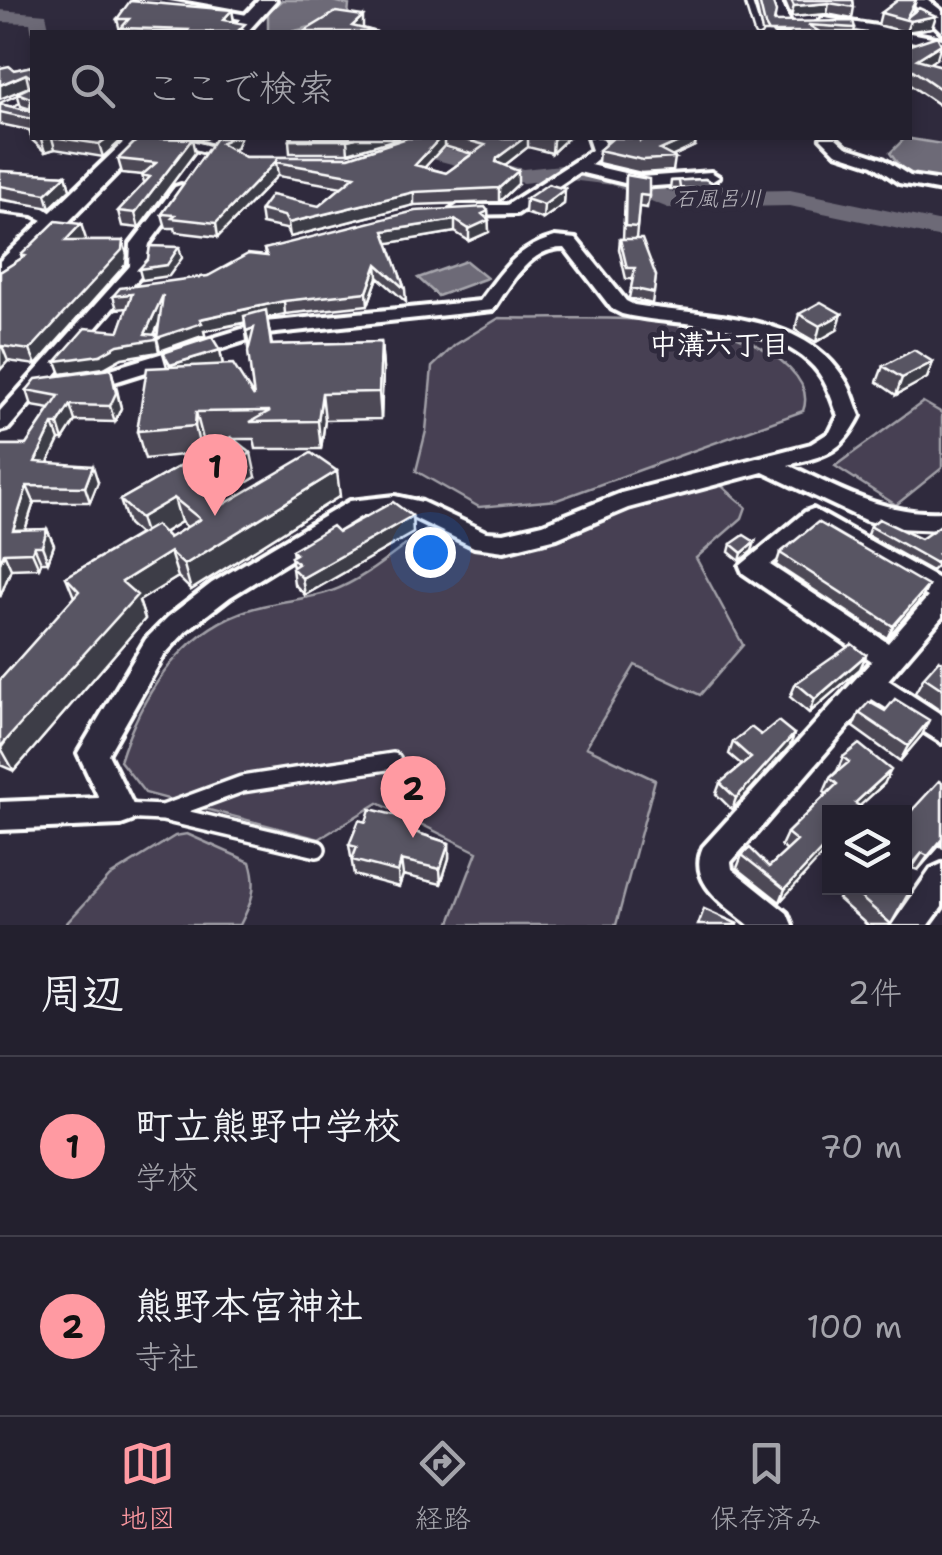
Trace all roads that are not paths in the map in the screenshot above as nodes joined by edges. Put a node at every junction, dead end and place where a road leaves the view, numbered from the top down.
1 (141, 0) edge
2 (748, 0) edge
3 (774, 0) edge
4 (917, 0) edge
5 (829, 6) edge
6 (259, 11) edge
7 (827, 22) junction
8 (782, 29) edge
9 (240, 30) edge
10 (757, 30) edge
11 (877, 30) edge
12 (912, 37) edge
13 (938, 37) edge
14 (912, 55) edge
15 (30, 94) edge
16 (0, 107) edge
17 (20, 114) edge
18 (138, 140) edge
19 (168, 140) edge
20 (596, 140) edge
21 (830, 140) edge
22 (206, 156) edge
23 (574, 167) junction
24 (711, 178) edge
25 (942, 186) edge
26 (0, 206) edge
27 (442, 210) edge
28 (55, 222) junction
29 (0, 276) edge
30 (146, 290) edge
31 (112, 293) junction
32 (32, 385) junction
33 (1, 421) edge
34 (766, 464) junction
35 (813, 518) junction
36 (888, 518) junction
37 (942, 521) edge
38 (942, 596) edge
39 (880, 671) junction
40 (942, 730) edge
41 (393, 761) dead end
42 (121, 810) junction
43 (163, 813) junction
44 (0, 816) edge
45 (317, 849) dead end
46 (942, 880) edge
47 (776, 925) edge
48 (909, 925) edge

1 - 6 street
2 - 10 lane
3 - 8 street
4 - 13 street
5 - 7 street
6 - 9 street
7 - 8 street
7 - 11 street
12 - 13 street
13 - 14 street
15 - 16 lane
16 - 17 street
18 - 28 street
19 - 22 street
20 - 23 street
21 - 25 street
22 - 31 street
23 - 24 street
23 - 27 street
26 - 28 street
28 - 29 street
30 - 31 street
31 - 32 street
32 - 33 street
32 - 34 street
34 - 36 street
34 - 42 street
35 - 36 street
35 - 38 street
35 - 39 street
36 - 37 street
38 - 39 street
39 - 40 street
39 - 47 street
41 - 43 lane
42 - 43 lane
42 - 44 street
43 - 45 lane
46 - 48 street

